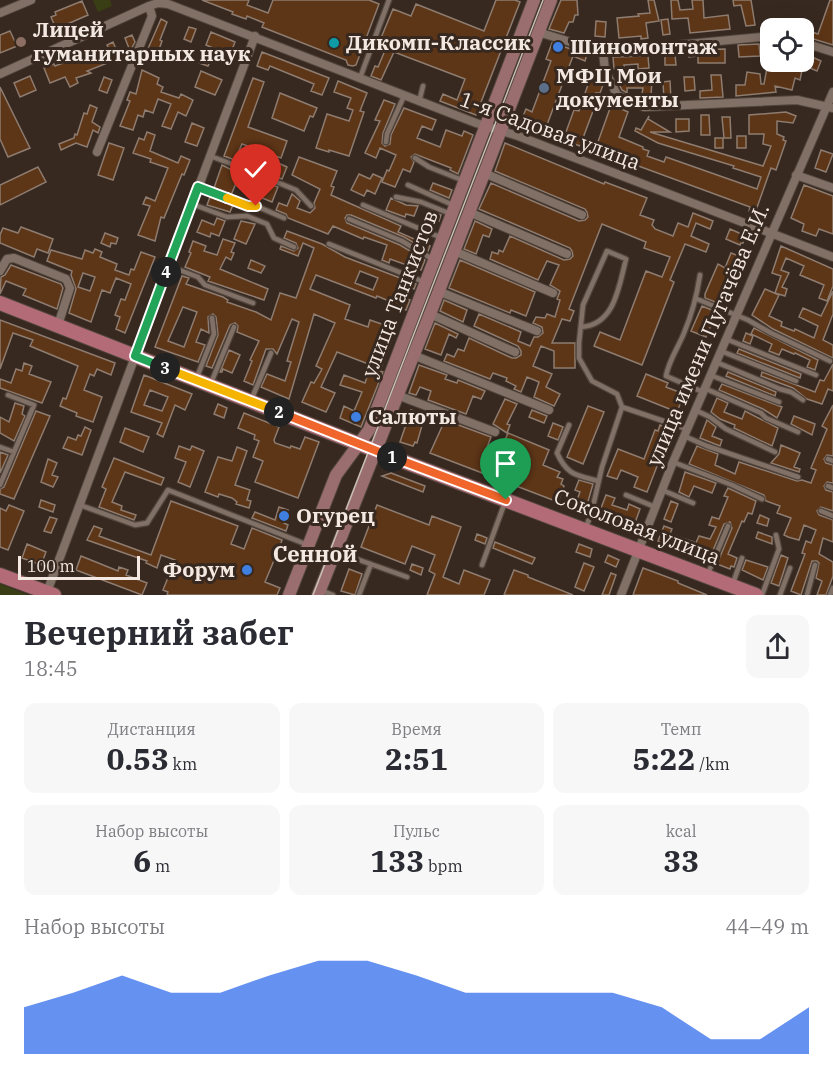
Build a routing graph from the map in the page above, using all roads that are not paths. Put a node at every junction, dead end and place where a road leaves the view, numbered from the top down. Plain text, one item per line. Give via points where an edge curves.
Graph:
1 (2, 0) edge
2 (31, 0) edge
3 (137, 0) edge
4 (389, 0) edge
5 (534, 0) edge
6 (551, 0) edge
7 (149, 6) junction
8 (137, 11) junction
9 (3, 12) edge
10 (538, 32) junction
11 (255, 36) junction
12 (760, 37) edge
13 (814, 46) edge
14 (603, 52) junction
15 (833, 52) edge
16 (0, 74) edge
17 (360, 78) junction
18 (423, 86) dead end
19 (833, 92) edge
20 (404, 96) junction
21 (419, 102) junction
22 (829, 108) edge
23 (485, 126) junction
24 (501, 131) junction
25 (386, 142) dead end
26 (97, 152) dead end
27 (210, 156) junction
28 (415, 158) dead end
29 (484, 173) junction
30 (796, 175) junction
31 (465, 181) junction
32 (408, 186) dead end
33 (198, 187) junction
34 (833, 188) edge
35 (396, 197) dead end
36 (192, 204) junction
37 (363, 205) dead end
38 (311, 206) dead end
39 (453, 210) junction
40 (469, 212) junction
41 (582, 215) dead end
42 (284, 218) dead end
43 (349, 219) dead end
44 (772, 234) junction
45 (442, 238) junction
46 (329, 244) dead end
47 (294, 247) dead end
48 (454, 251) junction
49 (567, 254) dead end
50 (833, 257) edge
51 (434, 260) junction
52 (169, 266) junction
53 (0, 271) edge
54 (700, 275) dead end
55 (425, 283) junction
56 (438, 291) junction
57 (553, 294) dead end
58 (697, 299) junction
59 (0, 303) edge
60 (253, 303) dead end
61 (430, 314) junction
62 (735, 315) junction
63 (212, 318) dead end
64 (58, 326) junction
65 (234, 327) dead end
66 (581, 327) junction
67 (537, 331) dead end
68 (726, 339) junction
69 (721, 351) junction
70 (515, 352) dead end
71 (271, 353) dead end
72 (135, 356) junction
73 (413, 356) junction
74 (830, 361) dead end
75 (716, 362) junction
76 (710, 375) junction
77 (816, 375) dead end
78 (196, 380) junction
79 (796, 381) dead end
80 (210, 385) junction
81 (704, 390) junction
82 (9, 395) dead end
83 (398, 395) junction
84 (803, 400) dead end
85 (251, 401) junction
86 (779, 402) dead end
87 (622, 407) junction
88 (549, 410) dead end
89 (695, 410) junction
90 (569, 426) dead end
91 (495, 432) dead end
92 (686, 432) junction
93 (798, 432) dead end
94 (361, 444) junction
95 (0, 447) edge
96 (376, 450) junction
97 (14, 452) junction
98 (775, 452) dead end
99 (673, 462) junction
100 (798, 477) dead end
101 (598, 481) junction
102 (0, 485) edge
103 (662, 490) junction
104 (626, 495) dead end
105 (762, 499) dead end
106 (506, 500) junction
107 (693, 503) dead end
108 (80, 505) junction
109 (655, 507) junction
110 (821, 511) dead end
111 (833, 516) edge
112 (728, 526) dead end
113 (585, 529) junction
114 (776, 535) dead end
115 (308, 545) junction
116 (638, 549) junction
117 (335, 551) junction
118 (742, 558) dead end
119 (371, 564) junction
120 (482, 566) dead end
121 (815, 566) dead end
122 (790, 567) dead end
123 (0, 575) edge
124 (707, 576) junction
125 (407, 577) dead end
126 (732, 586) junction
127 (833, 588) edge
128 (319, 592) edge
129 (51, 594) edge
130 (289, 595) edge
131 (333, 595) edge
132 (359, 595) edge
133 (621, 595) edge
134 (756, 595) edge
135 (762, 595) edge
136 (780, 595) edge
137 (807, 595) edge
138 (830, 595) edge

1 - 9 street
2 - 9 street
3 - 8 street
4 - 17 lane
5 - 23 main road, улица Танкистов
6 - 10 main road, улица Танкистов
7 - 8 street
7 - 11 street, 1-я Садовая улица via 168,4
7 - 26 street via 152,16
8 - 16 street
10 - 14 street
10 - 24 main road, улица Танкистов
11 - 17 street, 1-я Садовая улица
11 - 27 street
12 - 14 street
13 - 15 street
14 - 22 street via 605,70 617,94 644,107 797,100
17 - 20 street, 1-я Садовая улица
18 - 21 lane
19 - 22 street, улица имени Пугачёва Е.И.
20 - 21 street, 1-я Садовая улица
20 - 25 lane
21 - 23 street, 1-я Садовая улица
22 - 30 street, улица имени Пугачёва Е.И.
23 - 24 street, 1-я Садовая улица
23 - 31 main road, улица Танкистов
24 - 29 main road, улица Танкистов
24 - 44 street, 1-я Садовая улица
27 - 33 street
27 - 38 lane via 258,170 262,176 296,190
28 - 31 lane
29 - 40 main road, улица Танкистов
29 - 41 street
30 - 34 street
30 - 44 street, улица имени Пугачёва Е.И.
31 - 39 main road, улица Танкистов
32 - 39 lane
33 - 36 street
33 - 42 lane
35 - 39 lane
36 - 47 lane via 227,218 247,216 267,224 274,238
36 - 52 street
37 - 45 lane
39 - 45 main road, улица Танкистов
40 - 48 main road, улица Танкистов
40 - 49 street
43 - 51 lane via 402,241
44 - 50 street, 1-я Садовая улица
44 - 62 street, улица имени Пугачёва Е.И.
45 - 51 main road, улица Танкистов
46 - 55 lane
48 - 56 main road, улица Танкистов
48 - 57 street
51 - 55 main road, улица Танкистов
52 - 60 lane
52 - 72 street
53 - 64 street via 7,259 14,258 66,279 70,288
54 - 58 lane
55 - 94 main road, улица Танкистов
56 - 61 main road, улица Танкистов
56 - 67 street
58 - 62 lane
58 - 81 lane via 666,376
59 - 64 main road, Соколовая улица
61 - 70 street
61 - 73 main road, улица Танкистов
62 - 68 street, улица имени Пугачёва Е.И.
62 - 74 lane
63 - 78 lane via 214,334
64 - 72 main road, Соколовая улица
65 - 80 lane
66 - 66 lane via 593,327 610,312 626,259 607,250 583,305
66 - 87 lane via 579,358 592,381 617,394
68 - 69 street, улица имени Пугачёва Е.И.
68 - 77 lane
69 - 75 street, улица имени Пугачёва Е.И.
69 - 79 lane
71 - 85 lane
72 - 78 main road, Соколовая улица
72 - 108 street
73 - 83 main road, улица Танкистов
73 - 88 street
75 - 76 street, улица имени Пугачёва Е.И.
75 - 84 lane
76 - 81 street, улица имени Пугачёва Е.И.
76 - 86 lane
78 - 80 main road, Соколовая улица
80 - 85 main road, Соколовая улица
81 - 89 street, улица имени Пугачёва Е.И.
81 - 93 lane
82 - 97 lane via 34,405
83 - 91 street
83 - 96 main road, улица Танкистов
85 - 94 main road, Соколовая улица
87 - 92 lane
87 - 101 lane
89 - 92 street, улица имени Пугачёва Е.И.
89 - 98 lane
90 - 101 lane via 557,453 563,467
92 - 99 street, улица имени Пугачёва Е.И.
92 - 100 lane via 707,446
94 - 96 main road, Соколовая улица
94 - 115 main road, улица Танкистов via 336,476
95 - 97 lane
96 - 106 main road, Соколовая улица
96 - 117 main road, улица Танкистов
97 - 102 lane
99 - 103 street, улица имени Пугачёва Е.И.
99 - 105 lane
101 - 113 lane
103 - 107 lane
103 - 109 street, улица имени Пугачёва Е.И.
104 - 109 lane
106 - 113 main road, Соколовая улица
106 - 120 lane
108 - 115 lane via 135,525 147,523 168,490
108 - 129 street
109 - 116 street, улица имени Пугачёва Е.И.
110 - 111 lane
112 - 124 lane
113 - 116 main road, Соколовая улица
114 - 135 lane via 779,549
115 - 130 main road, улица Танкистов
116 - 124 main road, Соколовая улица
116 - 133 street, улица имени Пугачёва Е.И.
117 - 119 lane
117 - 128 main road, улица Танкистов
118 - 126 lane
119 - 125 lane
119 - 132 lane
121 - 137 lane
122 - 136 lane
123 - 129 main road
124 - 126 main road, Соколовая улица
126 - 134 main road, Соколовая улица
127 - 138 lane
128 - 131 lane

